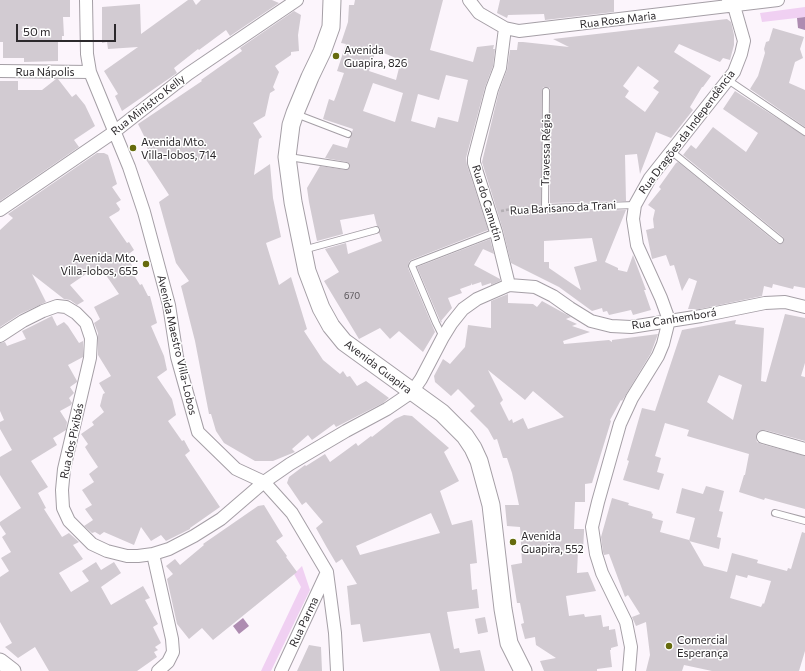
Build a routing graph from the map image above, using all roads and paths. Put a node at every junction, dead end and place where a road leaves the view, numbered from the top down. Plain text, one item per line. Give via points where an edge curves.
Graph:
1 (86, 0) edge
2 (297, 0) edge
3 (332, 0) edge
4 (469, 0) edge
5 (778, 0) edge
6 (731, 3) edge
7 (505, 28) junction
8 (0, 71) edge
9 (90, 72) junction
10 (728, 80) junction
11 (546, 91) dead end
12 (295, 113) junction
13 (114, 132) junction
14 (805, 132) edge
15 (348, 134) dead end
16 (672, 152) junction
17 (287, 157) junction
18 (346, 166) dead end
19 (635, 204) junction
20 (545, 208) junction
21 (0, 210) edge
22 (491, 214) junction
23 (376, 230) dead end
24 (496, 232) junction
25 (780, 240) dead end
26 (302, 250) junction
27 (509, 285) junction
28 (805, 307) edge
29 (669, 320) junction
30 (0, 336) edge
31 (443, 337) junction
32 (412, 392) junction
33 (763, 436) dead end
34 (805, 449) edge
35 (264, 482) junction
36 (775, 513) dead end
37 (805, 521) edge
38 (154, 554) junction
39 (327, 572) junction
40 (0, 660) edge
41 (13, 671) edge
42 (158, 671) edge
43 (281, 671) edge
44 (337, 671) edge
45 (522, 671) edge
46 (629, 671) edge

1 - 9 street, Avenida Maestro Villa-Lobos
2 - 13 street, Rua Ministro Kelly via 188,74
3 - 12 main road, Avenida Guapira via 331,27
4 - 7 street, Rua Rosa Maria via 479,13
5 - 6 street, Rua Rosa Maria
6 - 7 street, Rua Rosa Maria via 519,31
6 - 10 street, Rua Dragões da Independência via 744,41 742,54
7 - 22 street, Rua do Camutin via 500,68 474,158 475,170
8 - 9 street, Rua Nápolis
9 - 13 street, Avenida Maestro Villa-Lobos
10 - 14 lane
10 - 16 street, Rua Dragões da Independência
11 - 20 lane, Travessa Régia
12 - 15 lane
12 - 17 main road, Avenida Guapira
13 - 21 street, Rua Ministro Kelly
13 - 35 street, Avenida Maestro Villa-Lobos via 129,167 150,235 169,304 177,357 198,432 236,469
16 - 19 street, Rua Dragões da Independência via 650,178
16 - 25 lane
17 - 18 lane
17 - 26 main road, Avenida Guapira
19 - 20 lane, Rua Barisano da Trani
19 - 29 street, Rua Dragões da Independência via 633,219 637,245
20 - 22 path, Rua Barisano da Trani via 516,208
22 - 24 street, Rua do Camutin
23 - 26 lane
24 - 27 street, Rua do Camutin
24 - 31 lane via 413,264
26 - 32 main road, Avenida Guapira via 313,290 331,326 344,342
27 - 29 street, Rua Canhemborá via 535,287 591,320 611,326 631,327
27 - 31 street, Rua Canhemborá via 477,299 463,309
28 - 29 street, Rua Canhemborá via 785,302 765,303
29 - 46 street via 658,356 632,398 620,424 592,527 602,573 626,622 631,647
30 - 38 street, Rua dos Pixibás via 36,314 58,306 76,313 86,323 91,338 90,358 64,469 64,508 69,521 92,544 127,556
31 - 32 street, Rua Canhemborá via 422,379
32 - 35 street, Rua dos Pixibás
32 - 45 main road, Avenida Guapira via 442,414 465,436 479,461 491,505 509,644
33 - 34 street
35 - 38 street, Rua dos Pixibás via 221,519 169,549
35 - 39 street, Avenida Maestro Villa-Lobos via 292,513
36 - 37 lane
38 - 42 street via 173,652 168,662
39 - 43 street, Rua Parma
39 - 44 street, Avenida Maestro Villa-Lobos
40 - 41 street

